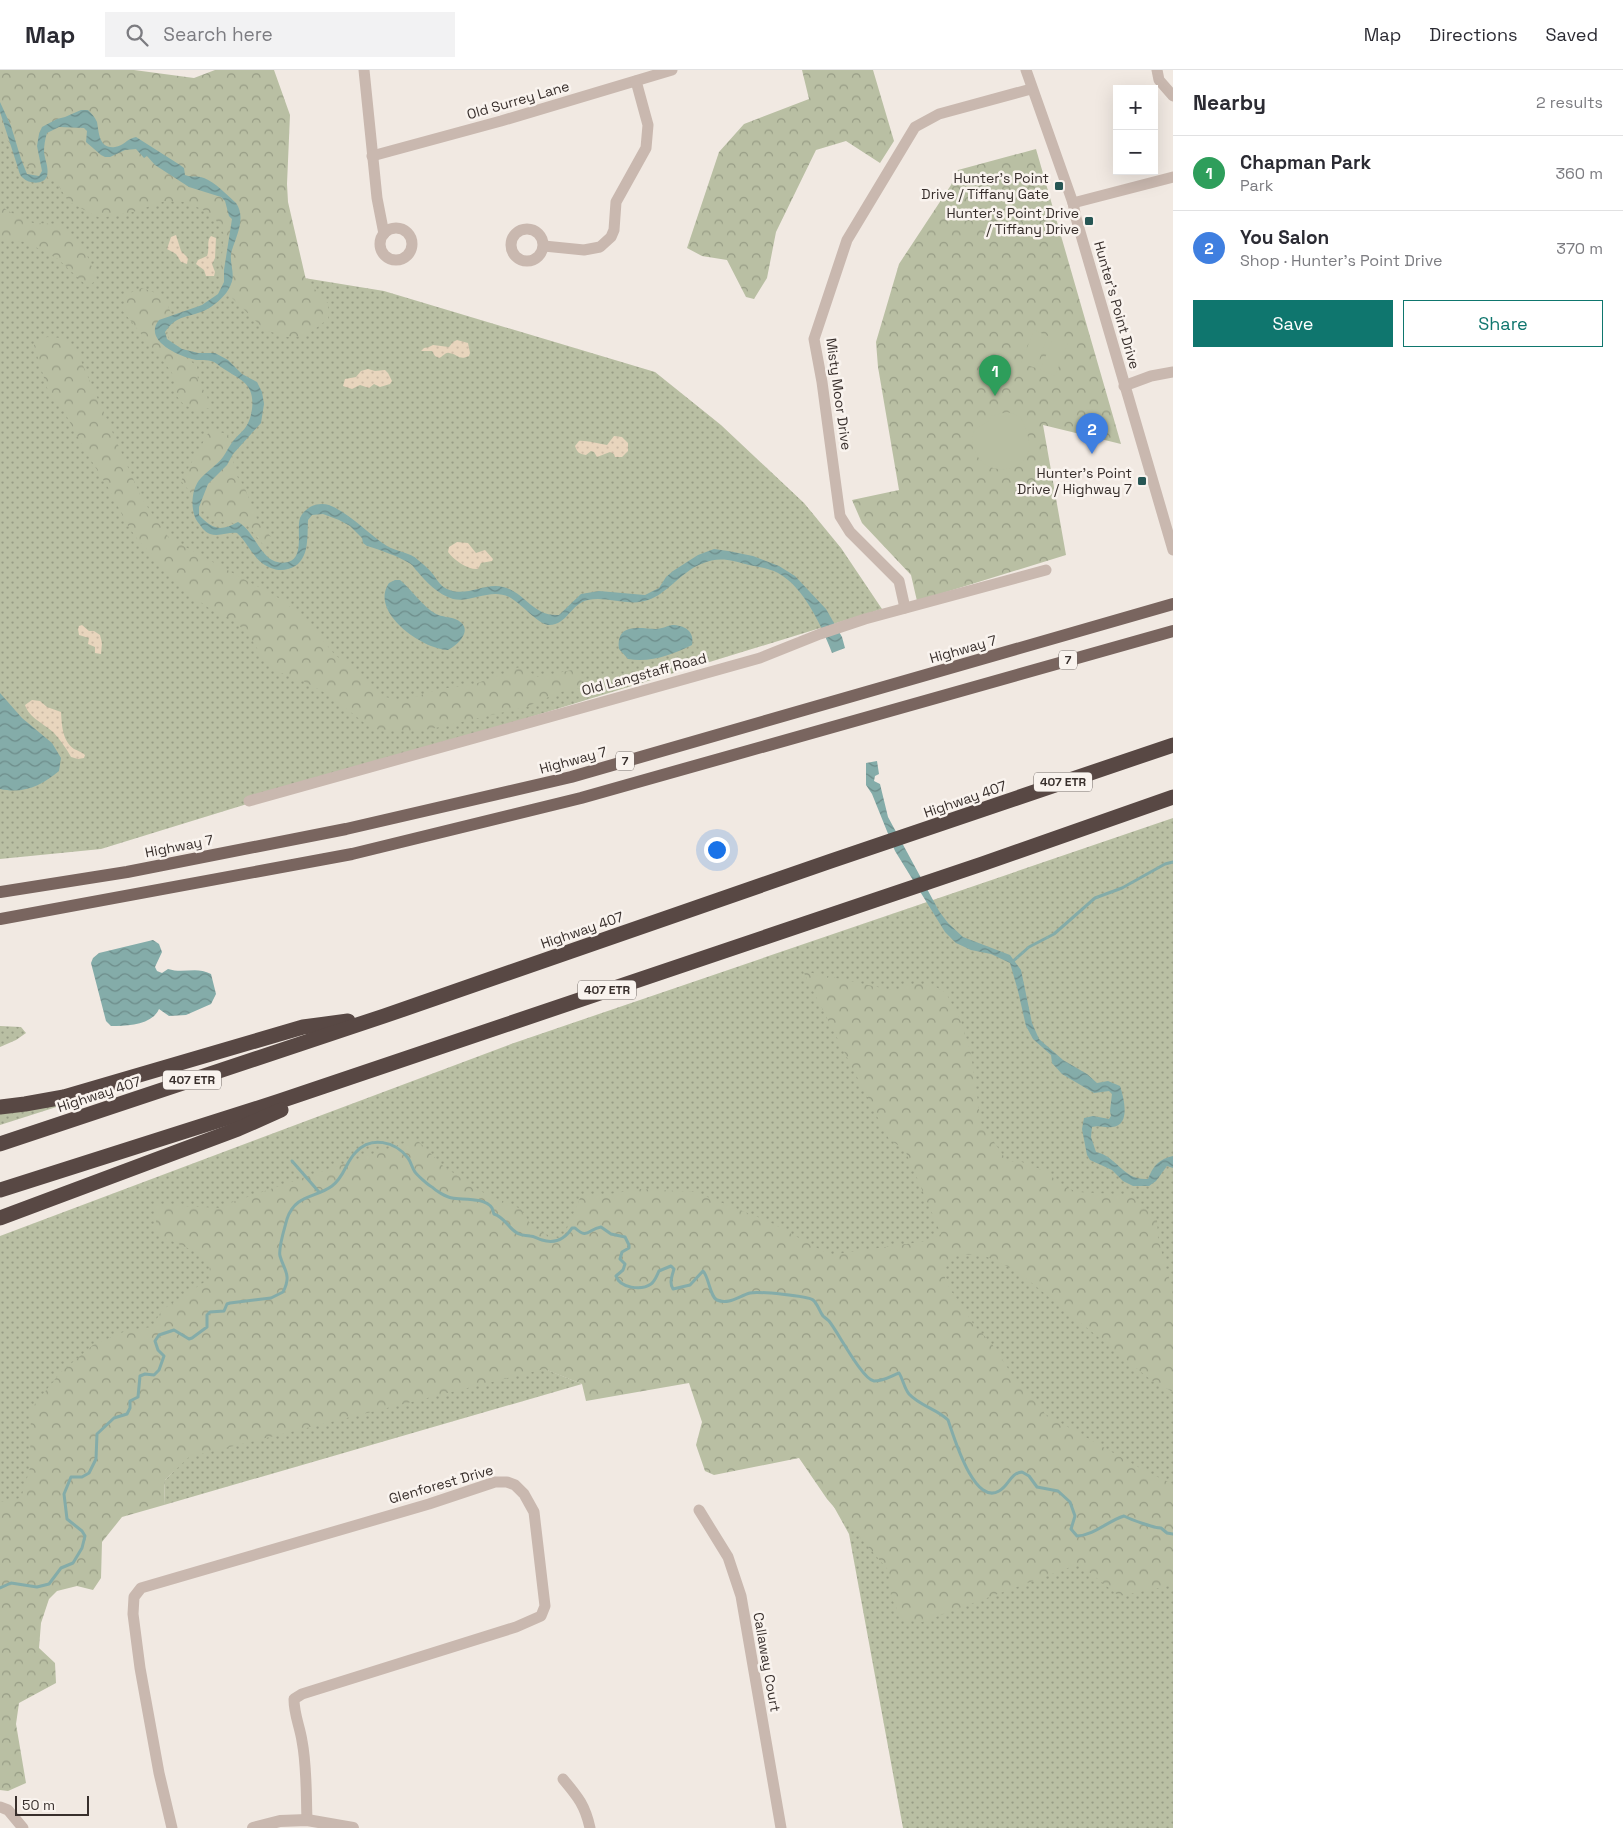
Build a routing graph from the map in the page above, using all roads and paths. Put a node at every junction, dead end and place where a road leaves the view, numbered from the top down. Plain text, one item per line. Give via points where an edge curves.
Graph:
1 (364, 70) edge
2 (672, 70) edge
3 (1026, 70) edge
4 (1157, 70) edge
5 (636, 81) junction
6 (1032, 89) junction
7 (1173, 96) edge
8 (372, 156) junction
9 (1173, 176) edge
10 (1073, 203) junction
11 (384, 234) dead end
12 (544, 246) dead end
13 (1173, 372) edge
14 (1124, 386) junction
15 (1173, 550) edge
16 (1046, 570) dead end
17 (1173, 604) edge
18 (905, 608) junction
19 (1173, 631) edge
20 (1173, 744) edge
21 (1173, 797) edge
22 (249, 800) dead end
23 (0, 892) edge
24 (0, 919) edge
25 (384, 1016) junction
26 (356, 1076) junction
27 (0, 1106) edge
28 (0, 1144) edge
29 (0, 1190) edge
30 (0, 1218) edge
31 (699, 1510) dead end
32 (563, 1779) dead end
33 (0, 1807) edge
34 (307, 1820) junction
35 (23, 1828) edge
36 (172, 1828) edge
37 (253, 1828) edge
38 (353, 1828) edge
39 (590, 1828) edge
40 (781, 1828) edge

1 - 8 street
2 - 5 street, Old Surrey Lane
3 - 6 street, Hunter's Point Drive
4 - 7 street via 1159,80
5 - 8 street, Old Surrey Lane
5 - 12 street via 648,125 646,148 616,202 611,237 600,247 584,250
6 - 10 street, Hunter's Point Drive
6 - 18 street, Misty Moor Drive via 939,114 915,127 847,240 814,339 840,516 850,532 899,581
8 - 11 street
9 - 10 street
10 - 14 street, Hunter's Point Drive
13 - 14 street
14 - 15 street, Hunter's Point Drive
16 - 18 street, Old Langstaff Road
17 - 23 main road, Highway 7 / 7 via 571,777 346,829 127,872
18 - 22 street, Old Langstaff Road via 820,634 760,658
19 - 24 main road, 7 via 581,798 352,854
20 - 25 highway, Highway 407 / 407 ETR
21 - 26 highway, 407 ETR
25 - 27 highway via 303,1027 64,1096
25 - 28 highway, Highway 407 / 407 ETR
26 - 29 highway, 407 ETR
26 - 30 highway via 238,1129
31 - 40 street, Callaway Court via 728,1556 741,1596
32 - 39 street via 587,1812
33 - 35 street via 8,1810
34 - 36 street, Glenforest Drive via 305,1764 294,1699 541,1616 546,1606 534,1512 515,1485 495,1482 141,1588 134,1597 133,1614 159,1773
34 - 37 street via 280,1821
34 - 38 street

